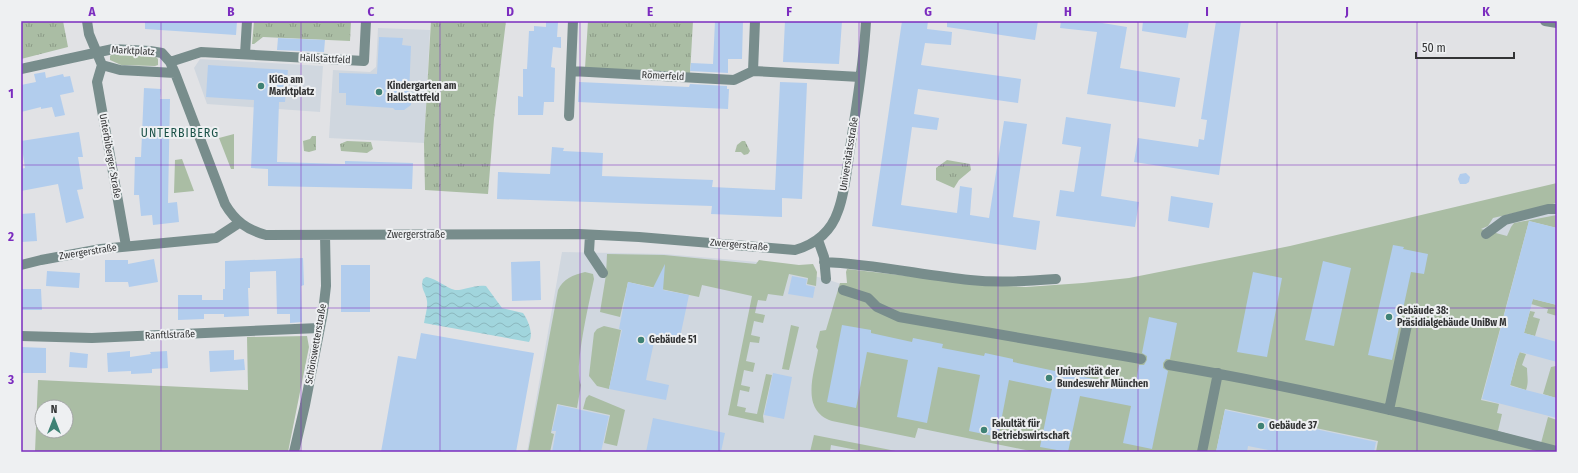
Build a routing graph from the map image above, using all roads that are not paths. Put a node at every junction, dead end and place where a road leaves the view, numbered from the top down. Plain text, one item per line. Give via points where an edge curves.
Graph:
1 (87, 21) edge
2 (247, 21) edge
3 (366, 21) edge
4 (573, 21) edge
5 (756, 21) edge
6 (866, 21) edge
7 (1545, 21) edge
8 (1557, 23) edge
9 (96, 52) junction
10 (246, 54) junction
11 (170, 62) junction
12 (102, 65) junction
13 (21, 69) edge
14 (570, 71) junction
15 (753, 71) junction
16 (175, 73) junction
17 (860, 77) junction
18 (569, 116) dead end
19 (1557, 209) edge
20 (239, 223) junction
21 (1486, 234) dead end
22 (325, 235) junction
23 (590, 235) junction
24 (818, 240) junction
25 (126, 246) junction
26 (824, 262) junction
27 (21, 265) edge
28 (603, 273) dead end
29 (826, 279) dead end
30 (1056, 279) dead end
31 (843, 290) dead end
32 (1407, 325) dead end
33 (319, 328) junction
34 (21, 336) edge
35 (1141, 359) dead end
36 (1169, 365) dead end
37 (1218, 373) junction
38 (1389, 410) junction
39 (1557, 451) edge
40 (294, 452) edge
41 (1202, 452) edge

1 - 9 street
2 - 10 street
3 - 10 street, Hallstattfeld via 364,61
4 - 14 street
5 - 15 street
6 - 17 street, Universitätsstraße
7 - 8 street
9 - 11 street, Marktplatz via 113,49 150,51 162,53
9 - 12 street, Marktplatz
9 - 13 street
10 - 11 street, Hallstattfeld via 201,52
11 - 16 street
12 - 16 street, Marktplatz via 120,70
12 - 25 street, Unterbiberger Straße via 98,82
14 - 15 street, Römerfeld via 734,80
14 - 18 street
15 - 17 street, Römerfeld
16 - 20 street via 225,204
17 - 24 street, Universitätsstraße via 844,188 838,212 827,231
19 - 21 street via 1505,220
20 - 22 street, Zwergerstraße via 256,233 266,235
20 - 25 street, Zwergerstraße via 216,238
22 - 23 street, Zwergerstraße
22 - 33 street, Schönswetterstraße via 326,286
23 - 24 street, Zwergerstraße via 639,236 794,250
23 - 28 street via 590,252
24 - 26 street
25 - 27 street, Zwergerstraße
26 - 29 street
26 - 30 street via 972,280
31 - 35 street via 868,298 877,307 899,317
32 - 38 street
33 - 34 street, Ranftlstraße via 92,338
33 - 40 street, Schönswetterstraße
36 - 37 street
37 - 38 street
37 - 41 street
38 - 39 street

